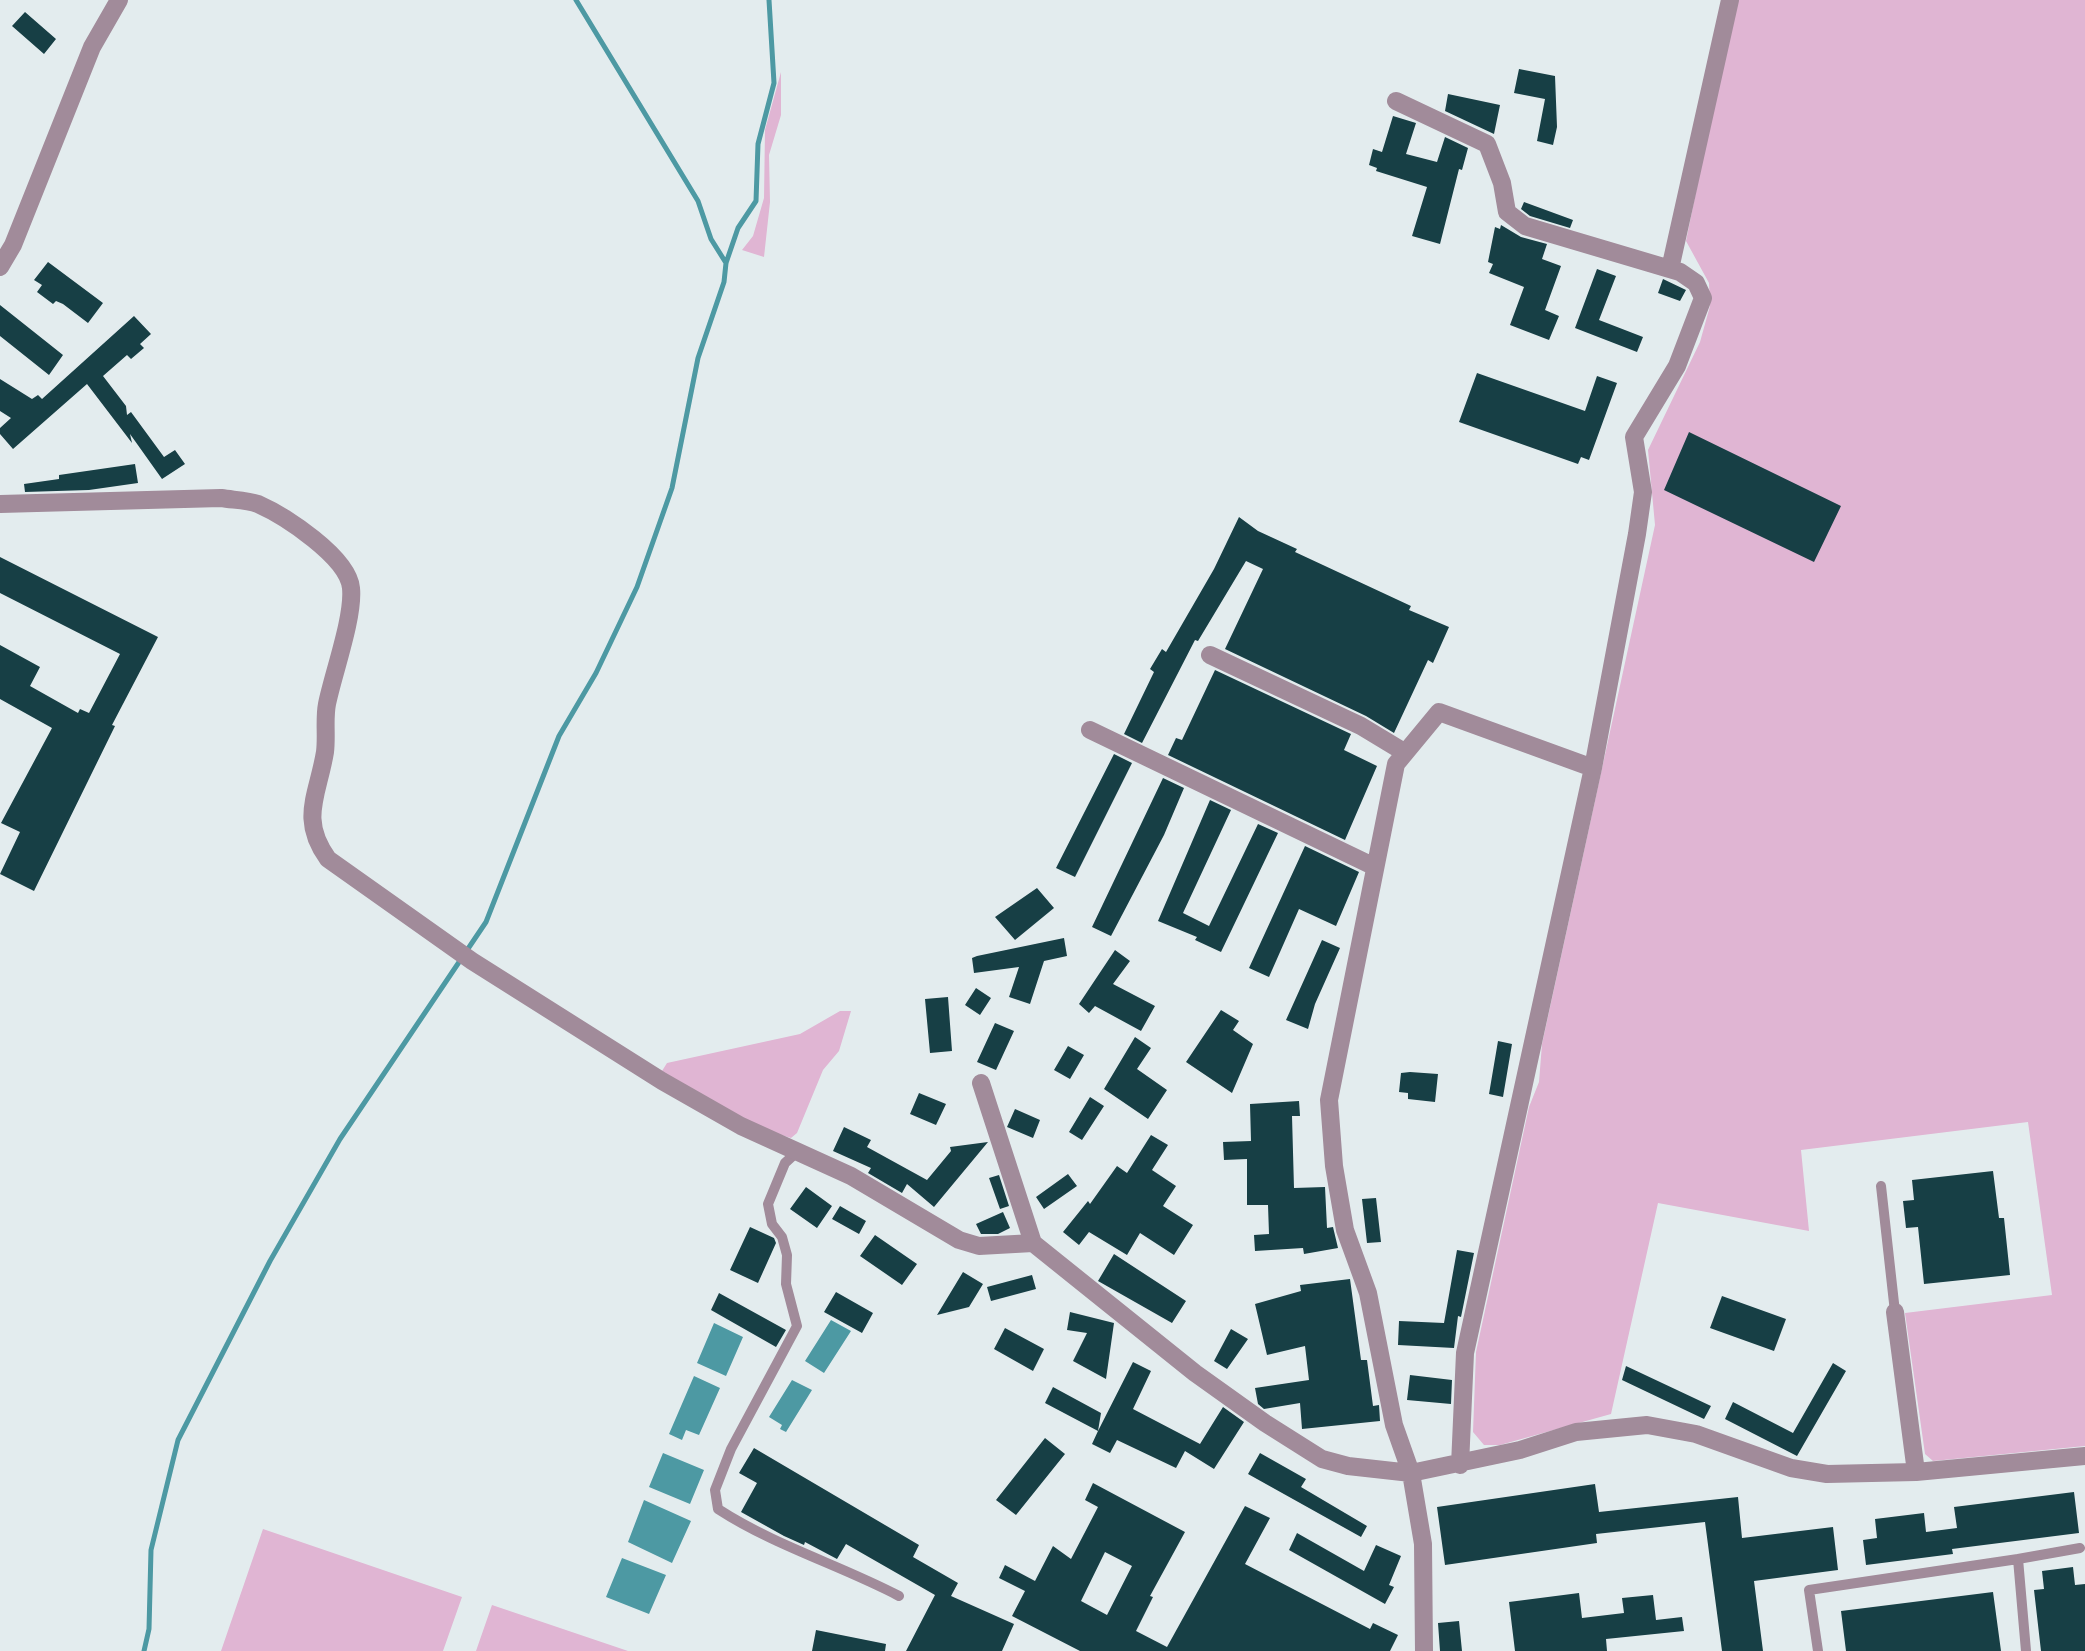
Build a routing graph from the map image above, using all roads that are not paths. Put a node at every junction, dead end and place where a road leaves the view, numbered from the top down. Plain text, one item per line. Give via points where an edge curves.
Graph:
1 (119, 0) edge
2 (1730, 0) edge
3 (1396, 101) dead end
4 (0, 267) edge
5 (1670, 269) junction
6 (0, 504) edge
7 (1210, 655) dead end
8 (1090, 730) dead end
9 (1404, 752) junction
10 (1593, 768) junction
11 (1375, 867) junction
12 (981, 1083) dead end
13 (798, 1150) junction
14 (1881, 1186) dead end
15 (1033, 1243) junction
16 (1895, 1312) joint
17 (2085, 1456) edge
18 (1460, 1465) junction
19 (1916, 1472) junction
20 (1411, 1473) junction
21 (2080, 1548) dead end
22 (2018, 1559) junction
23 (899, 1597) dead end
24 (1424, 1651) edge
25 (1818, 1651) edge
26 (2026, 1651) edge

1 - 4 street via 92,47 13,245
2 - 5 street
3 - 5 street via 1487,145 1502,183 1507,212 1514,220
5 - 10 street via 1696,283 1703,298 1677,366 1634,437 1643,492
6 - 13 street via 221,498 255,503 312,537 343,570 351,588 326,707 325,749 311,815 314,839 328,859 461,952 662,1081 741,1126
7 - 9 street via 1361,726
8 - 11 street
9 - 10 street via 1439,712
9 - 11 street via 1396,764
10 - 18 street via 1465,1353
11 - 20 street via 1329,1100 1345,1230 1368,1293 1394,1425
12 - 15 street
13 - 15 street via 959,1240 979,1246
13 - 23 lane via 785,1163 768,1204 787,1255 786,1283 797,1326 731,1449 715,1490 718,1509 802,1555 858,1574
14 - 16 lane
15 - 20 street via 1195,1373 1297,1445 1348,1466
16 - 19 street
17 - 19 street
18 - 19 street via 1576,1432 1647,1425 1707,1437 1791,1468 1827,1474
18 - 20 street
20 - 24 street via 1423,1544
21 - 22 lane
22 - 25 lane via 1809,1590
22 - 26 lane

